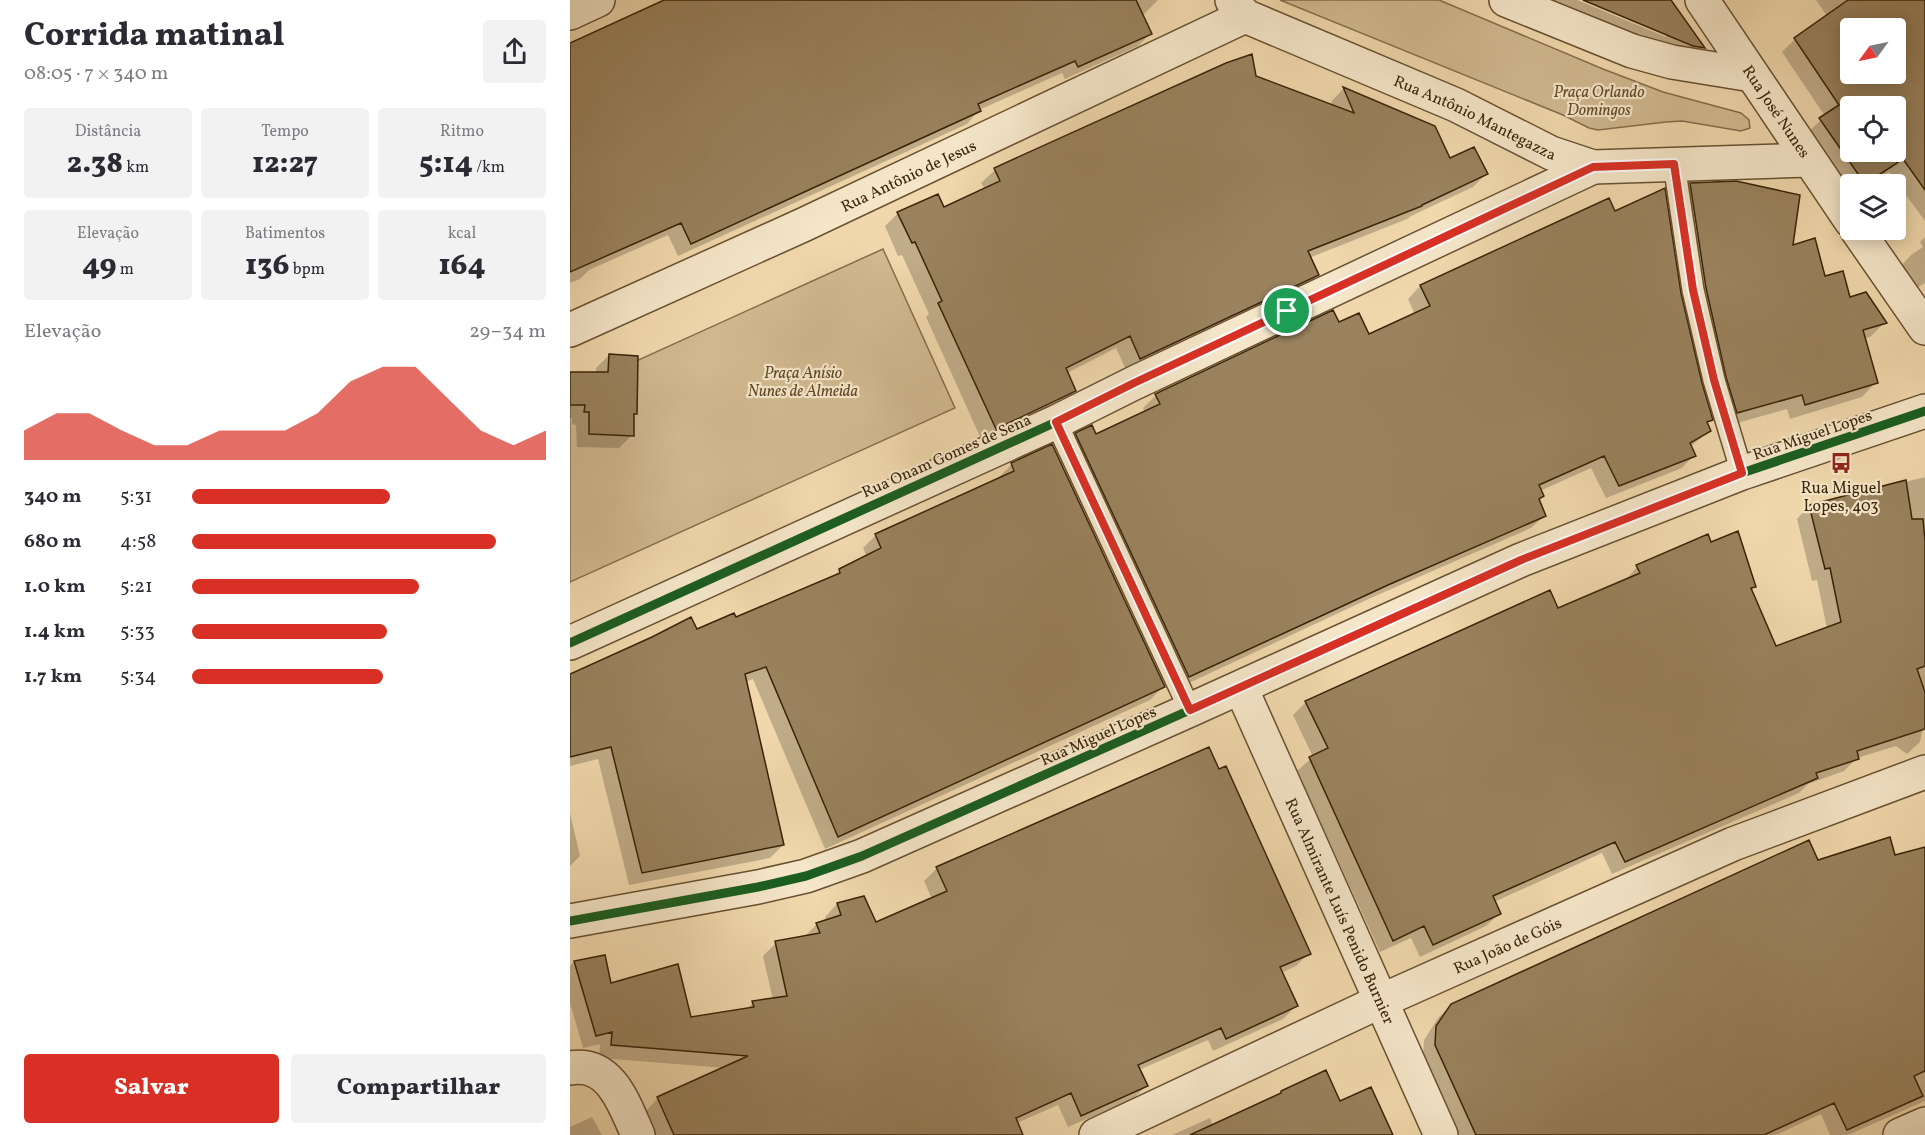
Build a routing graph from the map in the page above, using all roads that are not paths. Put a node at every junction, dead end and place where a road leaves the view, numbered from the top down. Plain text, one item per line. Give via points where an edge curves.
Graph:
1 (598, 0) edge
2 (1506, 0) edge
3 (1702, 0) edge
4 (1238, 8) edge
5 (570, 13) edge
6 (1752, 75) junction
7 (1808, 159) junction
8 (1674, 164) junction
9 (1593, 167) junction
10 (1840, 205) edge
11 (1864, 240) edge
12 (1925, 328) edge
13 (570, 330) edge
14 (1925, 411) edge
15 (1056, 422) junction
16 (1742, 473) junction
17 (570, 643) edge
18 (1241, 687) junction
19 (1190, 710) junction
20 (1925, 772) edge
21 (570, 921) edge
22 (1381, 1000) junction
23 (570, 1068) edge
24 (1925, 1124) edge
25 (638, 1135) edge
26 (1096, 1135) edge
27 (1441, 1135) edge
28 (1900, 1135) edge

1 - 5 street
2 - 6 street via 1632,51
3 - 6 street, Rua José Nunes
4 - 9 street, Rua Antônio Mantegazza via 1456,105 1551,153
4 - 13 street, Rua Antônio de Jesus via 824,215
6 - 7 street, Rua José Nunes
7 - 8 street, Rua Antônio Mantegazza
7 - 10 street, Rua José Nunes
8 - 9 street, Rua Antônio Mantegazza
8 - 16 lane via 1693,290
9 - 15 street, Rua Onam Gomes de Sena
11 - 12 street
14 - 16 street, Rua Miguel Lopes
15 - 17 street, Rua Onam Gomes de Sena
15 - 19 lane
16 - 18 street, Rua Miguel Lopes via 1521,560
18 - 19 street, Rua Miguel Lopes
18 - 22 street, Rua Almirante Luís Penido Burnier
19 - 21 street, Rua Miguel Lopes via 862,856 806,876
20 - 22 street, Rua João de Góis via 1733,844
22 - 26 street, Rua João de Góis
22 - 27 street, Rua Almirante Luís Penido Burnier
23 - 25 street via 582,1066 605,1076 622,1098
24 - 28 street

